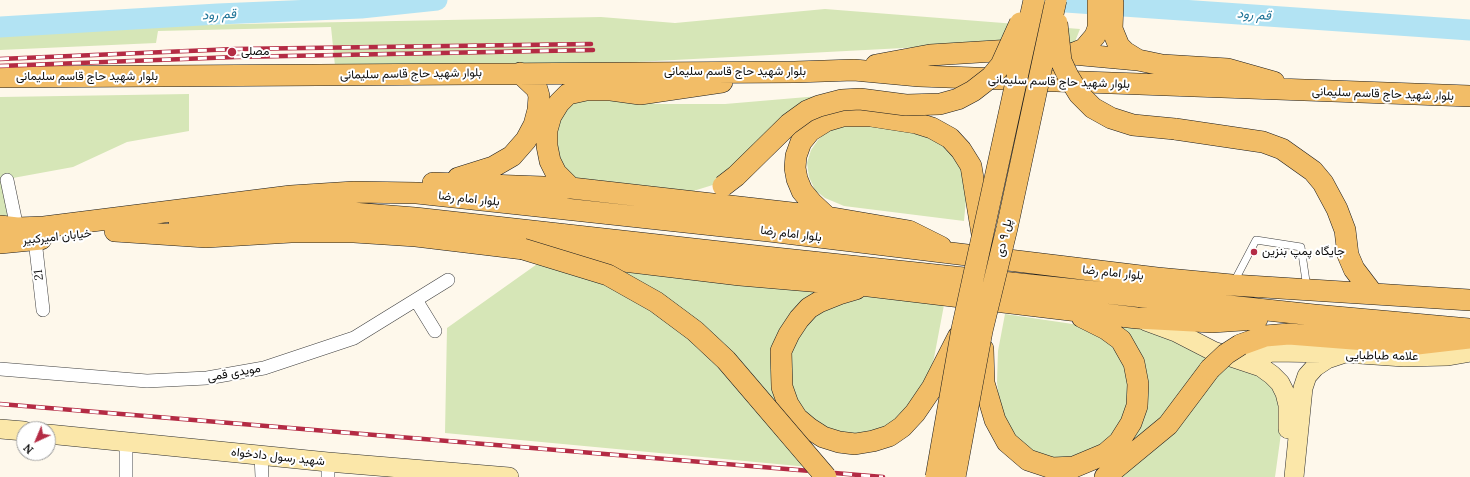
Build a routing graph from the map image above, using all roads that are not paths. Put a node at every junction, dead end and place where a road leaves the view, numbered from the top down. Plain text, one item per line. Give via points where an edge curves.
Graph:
1 (1029, 0) edge
2 (1034, 0) edge
3 (1098, 0) edge
4 (1113, 0) edge
5 (1056, 2) edge
6 (1105, 28) junction
7 (1072, 54) junction
8 (1138, 60) junction
9 (854, 70) junction
10 (795, 72) junction
11 (520, 73) junction
12 (0, 77) edge
13 (1306, 92) junction
14 (1470, 96) edge
15 (7, 180) dead end
16 (445, 182) junction
17 (571, 188) junction
18 (354, 192) junction
19 (680, 202) junction
20 (827, 217) junction
21 (114, 225) junction
22 (8, 227) edge
23 (982, 234) junction
24 (36, 240) junction
25 (0, 244) edge
26 (523, 249) junction
27 (952, 253) junction
28 (448, 280) dead end
29 (1232, 285) junction
30 (869, 286) junction
31 (1307, 290) junction
32 (1372, 294) junction
33 (416, 300) junction
34 (1470, 300) edge
35 (43, 310) dead end
36 (1065, 310) junction
37 (1314, 315) junction
38 (1137, 318) junction
39 (1470, 329) edge
40 (972, 330) junction
41 (435, 331) dead end
42 (1470, 338) edge
43 (1240, 352) junction
44 (1470, 352) edge
45 (1345, 353) junction
46 (0, 369) edge
47 (0, 429) edge
48 (16, 431) edge
49 (56, 435) edge
50 (126, 443) junction
51 (261, 455) junction
52 (328, 470) edge
53 (433, 474) edge
54 (126, 477) edge
55 (262, 477) edge
56 (509, 477) edge
57 (826, 477) edge
58 (936, 477) edge
59 (955, 477) edge
60 (1105, 477) edge
61 (1283, 477) edge
62 (1294, 477) edge

1 - 19 main road, bridge via 1001,66 973,91 940,104 906,105 860,99 842,100 819,106 806,111 723,186 702,196
2 - 23 main road, پل ۹ دی, bridge
3 - 6 main road
4 - 6 main road
5 - 32 main road, bridge via 1061,61 1079,94 1093,108 1132,125 1263,142 1282,149 1313,170 1323,183 1345,230 1348,255 1354,269
5 - 40 main road, پل ۹ دی, bridge via 1007,228
6 - 7 main road via 1084,49
6 - 8 main road via 1125,52
7 - 8 main road
7 - 9 main road via 1012,50 930,55
8 - 13 main road via 1162,65 1228,69
9 - 10 main road, بلوار شهید حاج قاسم سلیمانی
9 - 13 main road, بلوار شهید حاج قاسم سلیمانی via 919,76
10 - 11 main road, بلوار شهید حاج قاسم سلیمانی
10 - 17 main road via 640,94 586,90 568,94 551,116 547,130 547,146 556,173
11 - 12 main road, بلوار شهید حاج قاسم سلیمانی
11 - 16 main road via 538,89 539,96 534,125 526,140 512,156 492,167
13 - 14 main road, بلوار شهید حاج قاسم سلیمانی
15 - 22 street
16 - 17 main road
16 - 18 main road via 404,184
17 - 19 main road
18 - 21 main road, بلوار امام رضا via 291,196
18 - 27 main road, بلوار امام رضا via 417,193
19 - 20 main road
20 - 23 main road via 802,191 795,168 796,156 801,142 810,131 826,121 843,116 859,116 916,123 950,138 971,166
20 - 27 main road via 909,231
21 - 22 main road, خیابان امیرکبیر
21 - 24 main road, خیابان امیرکبیر
21 - 26 main road via 206,237 291,232 354,232 416,236
21 - 37 main road, بلوار امام رضا via 290,213 352,213
23 - 40 main road, پل ۹ دی, bridge
24 - 25 main road, خیابان امیرکبیر
24 - 35 street, 21
26 - 30 main road via 740,275
26 - 57 main road, bridge via 608,275 656,302 695,331 726,360
27 - 29 main road, بلوار امام رضا via 1073,269
28 - 33 street, مویدی قمی
29 - 31 main road, بلوار امام رضا
29 - 31 lane via 1256,240 1301,247
30 - 36 main road
30 - 40 main road, bridge via 839,294 809,308 798,319 781,351 782,387 788,404 798,418 823,437 855,444 889,436 902,427 915,413
31 - 32 main road, بلوار امام رضا
32 - 34 main road, بلوار امام رضا
33 - 41 street
33 - 46 street, مویدی قمی via 354,338 264,368 207,378 147,381
36 - 38 main road
36 - 40 main road, bridge via 1106,329 1121,340 1134,363 1138,384 1137,406 1131,423 1119,442 1105,454 1074,467 1052,468 1028,460 1007,442 995,420
37 - 38 main road via 1212,322
37 - 39 main road, بلوار امام رضا
38 - 43 street via 1176,332 1213,351
40 - 58 main road, پل ۹ دی, bridge
40 - 59 main road, پل ۹ دی, bridge
42 - 43 main road via 1417,344 1289,334 1265,336
43 - 45 street
43 - 60 main road, bridge via 1210,369 1168,425
43 - 61 street via 1272,375 1285,393 1289,420
44 - 45 street, علامه طباطبایی via 1448,356 1404,357
45 - 62 street, علامه طباطبایی via 1327,359 1307,376 1303,388
47 - 48 street
49 - 50 street, شهید رسول دادخواه
50 - 51 street, شهید رسول دادخواه
50 - 54 street
51 - 52 street, شهید رسول دادخواه
51 - 55 street
52 - 53 street, شهید رسول دادخواه
53 - 56 street, شهید رسول دادخواه

